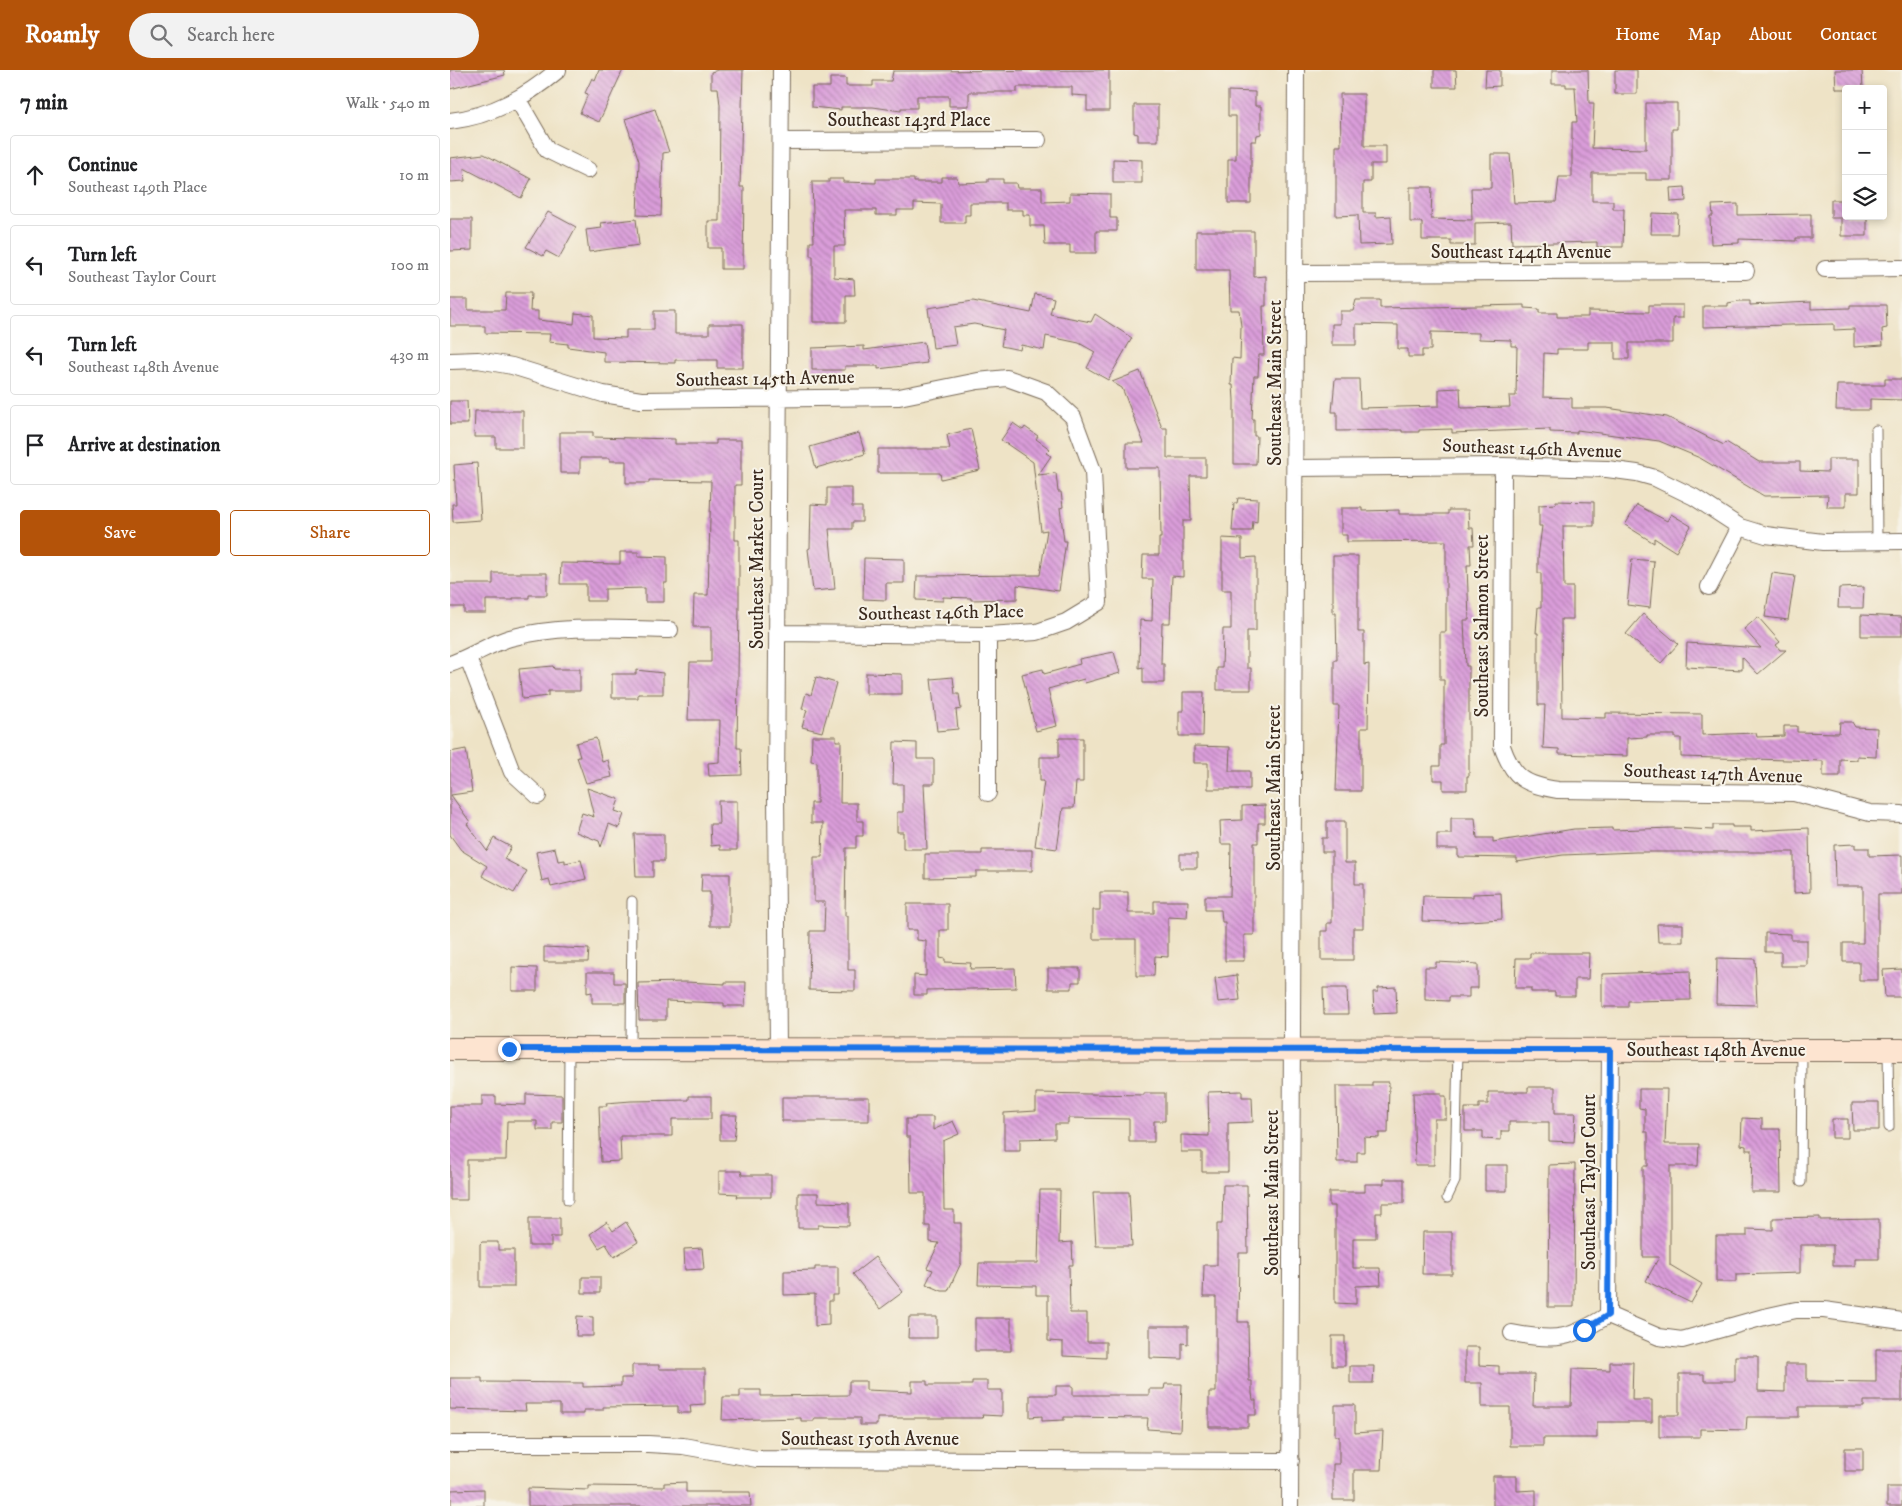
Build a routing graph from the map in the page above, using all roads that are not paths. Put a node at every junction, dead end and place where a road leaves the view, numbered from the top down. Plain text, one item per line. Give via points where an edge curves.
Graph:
1 (558, 70) edge
2 (781, 70) edge
3 (1296, 70) edge
4 (518, 100) junction
5 (450, 121) edge
6 (1038, 140) dead end
7 (781, 141) junction
8 (588, 170) dead end
9 (1902, 268) edge
10 (1824, 269) dead end
11 (1746, 271) dead end
12 (1295, 272) junction
13 (450, 361) edge
14 (778, 400) junction
15 (1876, 430) dead end
16 (1503, 466) junction
17 (1295, 468) junction
18 (1740, 527) junction
19 (1877, 541) junction
20 (1902, 541) edge
21 (1709, 587) dead end
22 (1099, 602) joint
23 (670, 630) dead end
24 (777, 633) junction
25 (988, 636) junction
26 (468, 658) junction
27 (450, 664) edge
28 (1523, 780) joint
29 (988, 793) dead end
30 (538, 796) dead end
31 (1902, 814) edge
32 (632, 902) dead end
33 (450, 1049) edge
34 (778, 1049) junction
35 (1292, 1049) junction
36 (1458, 1049) junction
37 (570, 1050) junction
38 (631, 1050) junction
39 (1610, 1050) junction
40 (1802, 1050) junction
41 (1895, 1050) edge
42 (1889, 1127) dead end
43 (1801, 1182) dead end
44 (1447, 1198) dead end
45 (568, 1200) dead end
46 (1608, 1315) junction
47 (1902, 1321) edge
48 (1512, 1333) dead end
49 (450, 1444) edge
50 (1290, 1461) junction
51 (1290, 1506) edge

1 - 4 street
2 - 7 street, Southeast Market Court
3 - 12 street, Southeast Main Street
4 - 5 street via 495,111
4 - 8 street via 546,150
6 - 7 street, Southeast 143rd Place
7 - 14 street, Southeast Market Court
9 - 10 street
11 - 12 street, Southeast 144th Avenue
12 - 17 street, Southeast Main Street
13 - 14 street, Southeast 145th Avenue via 478,360 512,366 603,394 641,400
14 - 22 street, Southeast 145th Avenue via 899,398 1007,378 1046,392 1072,417 1093,471
14 - 24 street, Southeast Market Court
15 - 19 lane
16 - 17 street, Southeast 146th Avenue
16 - 18 street, Southeast 146th Avenue via 1637,472 1688,493
16 - 28 street, Southeast Salmon Street via 1502,746 1509,766
17 - 35 street, Southeast Main Street
18 - 19 street, Southeast 146th Avenue via 1790,539
18 - 21 street
19 - 20 street, Southeast 146th Avenue
22 - 25 street, Southeast 146th Place via 1066,622 1037,632
23 - 26 street via 542,631 509,638
24 - 25 street, Southeast 146th Place
24 - 34 street, Southeast Market Court
25 - 29 street
26 - 27 street
26 - 30 street via 512,772
28 - 31 street, Southeast 147th Avenue via 1558,790 1794,793 1870,813
32 - 38 lane
33 - 37 main road, Southeast 148th Avenue
34 - 35 main road, Southeast 148th Avenue
34 - 38 main road, Southeast 148th Avenue
35 - 36 main road, Southeast 148th Avenue
35 - 50 street, Southeast Main Street
36 - 39 main road, Southeast 148th Avenue
36 - 44 lane via 1455,1181
37 - 38 main road, Southeast 148th Avenue
37 - 45 lane
39 - 40 main road, Southeast 148th Avenue
39 - 46 street, Southeast Taylor Court
40 - 41 main road, Southeast 148th Avenue
40 - 43 lane
41 - 42 lane
46 - 47 street via 1658,1337 1682,1340 1796,1310 1824,1310
46 - 48 street via 1584,1330 1564,1337 1542,1339
49 - 50 street, Southeast 150th Avenue via 648,1444 683,1446 758,1459
50 - 51 street, Southeast Main Street

